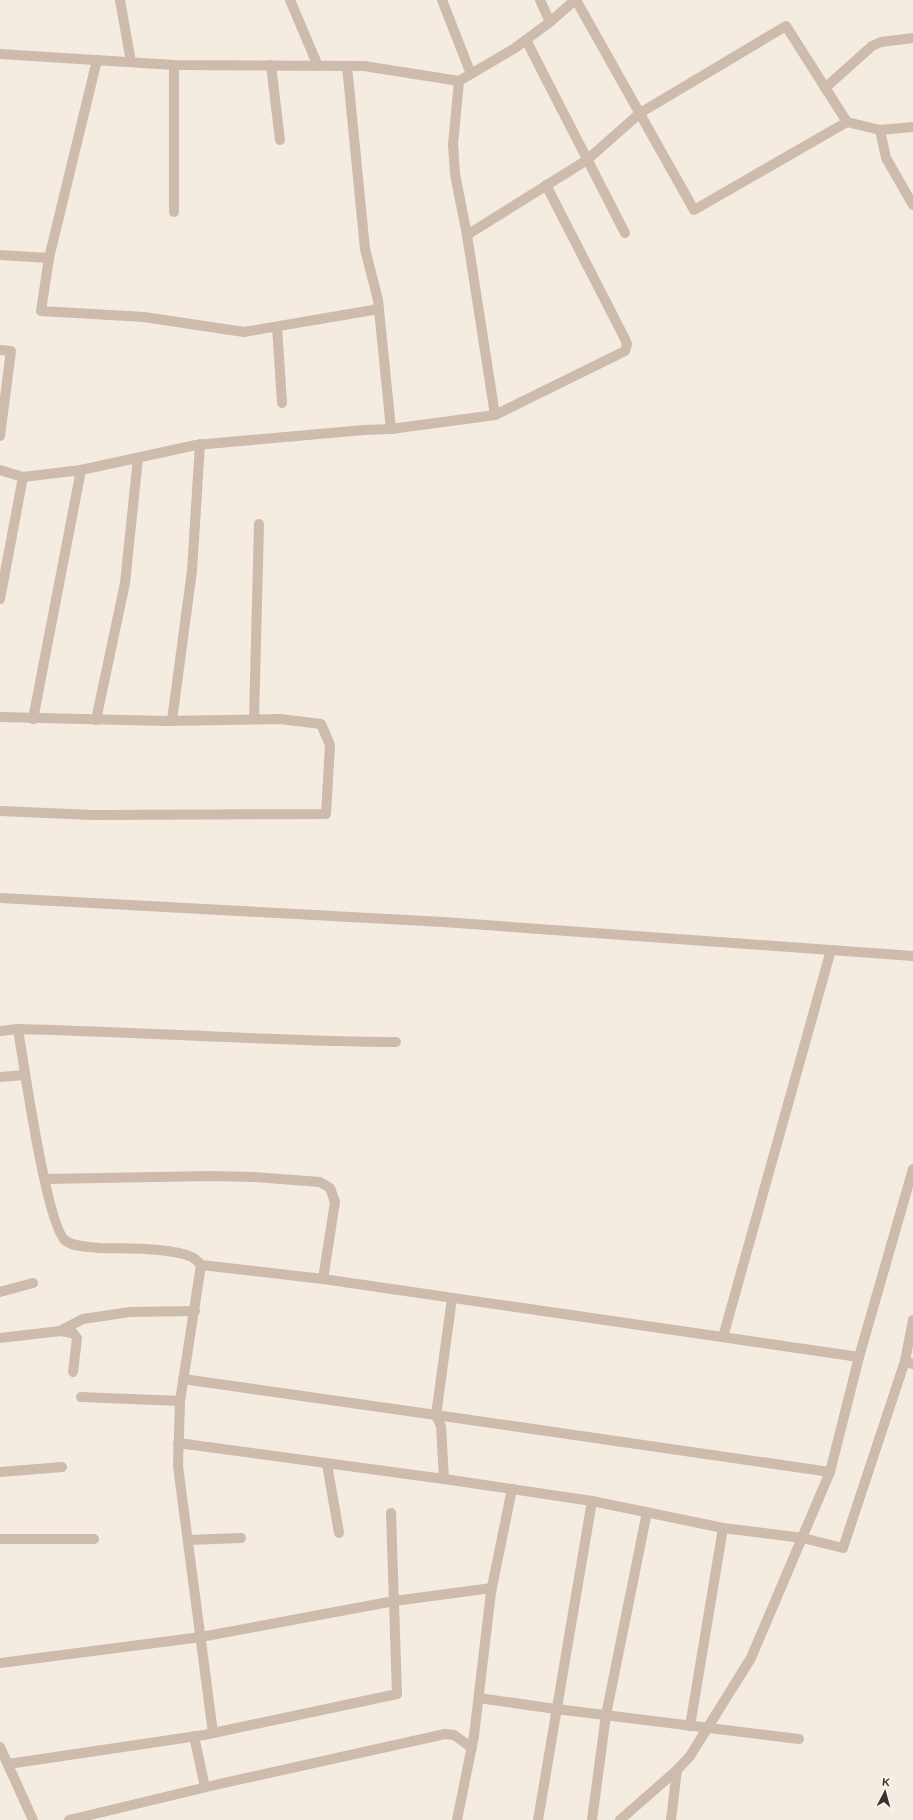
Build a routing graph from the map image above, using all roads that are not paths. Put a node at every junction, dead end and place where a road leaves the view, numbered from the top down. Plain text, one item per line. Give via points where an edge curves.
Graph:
1 (120, 0) edge
2 (290, 0) edge
3 (442, 0) edge
4 (540, 0) edge
5 (575, 0) edge
6 (550, 22) junction
7 (913, 38) edge
8 (526, 40) junction
9 (0, 54) edge
10 (97, 60) junction
11 (131, 62) junction
12 (174, 65) junction
13 (271, 65) junction
14 (318, 66) junction
15 (347, 66) junction
16 (471, 74) junction
17 (459, 81) junction
18 (825, 88) junction
19 (640, 113) junction
20 (847, 122) junction
21 (913, 127) edge
22 (880, 130) junction
23 (280, 140) dead end
24 (587, 160) junction
25 (546, 185) junction
26 (913, 205) edge
27 (174, 212) dead end
28 (625, 233) dead end
29 (467, 235) junction
30 (0, 255) edge
31 (49, 258) junction
32 (379, 309) junction
33 (277, 327) junction
34 (0, 350) edge
35 (282, 403) dead end
36 (495, 415) junction
37 (391, 429) junction
38 (0, 436) edge
39 (200, 444) junction
40 (138, 458) junction
41 (0, 470) edge
42 (82, 470) junction
43 (23, 477) junction
44 (260, 524) dead end
45 (0, 599) edge
46 (0, 717) edge
47 (33, 719) junction
48 (254, 719) junction
49 (96, 720) junction
50 (172, 720) junction
51 (0, 811) edge
52 (0, 898) edge
53 (831, 950) junction
54 (913, 956) edge
55 (18, 1029) junction
56 (0, 1031) edge
57 (396, 1042) dead end
58 (25, 1075) junction
59 (0, 1077) edge
60 (913, 1169) edge
61 (45, 1179) junction
62 (201, 1265) junction
63 (323, 1279) junction
64 (33, 1283) dead end
65 (0, 1292) edge
66 (452, 1298) junction
67 (195, 1311) junction
68 (913, 1320) edge
69 (60, 1331) junction
70 (723, 1337) junction
71 (0, 1338) edge
72 (859, 1357) junction
73 (909, 1362) edge
74 (72, 1372) dead end
75 (183, 1379) junction
76 (81, 1397) dead end
77 (180, 1400) junction
78 (436, 1415) junction
79 (178, 1443) junction
80 (327, 1464) junction
81 (62, 1467) dead end
82 (0, 1472) edge
83 (830, 1472) junction
84 (444, 1479) junction
85 (512, 1489) junction
86 (592, 1501) junction
87 (647, 1512) junction
88 (391, 1513) dead end
89 (723, 1528) junction
90 (339, 1533) dead end
91 (241, 1538) dead end
92 (803, 1538) junction
93 (94, 1539) dead end
94 (0, 1540) edge
95 (188, 1540) junction
96 (492, 1588) junction
97 (394, 1601) junction
98 (200, 1637) junction
99 (0, 1662) edge
100 (479, 1698) junction
101 (556, 1710) junction
102 (606, 1716) junction
103 (690, 1726) junction
104 (708, 1728) junction
105 (213, 1733) junction
106 (194, 1736) junction
107 (799, 1739) dead end
108 (0, 1747) edge
109 (472, 1748) junction
110 (8, 1764) junction
111 (677, 1770) junction
112 (205, 1788) junction
113 (33, 1820) edge
114 (69, 1820) edge
115 (456, 1820) edge
116 (538, 1820) edge
117 (592, 1820) edge
118 (620, 1820) edge
119 (670, 1820) edge

1 - 11 street
2 - 14 street
3 - 16 street
4 - 6 street
5 - 6 street
5 - 19 street
6 - 8 street
7 - 18 street via 886,41 872,46
8 - 16 street
8 - 24 street
9 - 10 street
10 - 11 street
10 - 31 street
11 - 12 street
12 - 13 street
12 - 27 street
13 - 14 street
13 - 23 street
14 - 15 street
15 - 17 street via 364,66
15 - 32 street via 365,249
16 - 17 street
17 - 29 street via 453,144 455,174
18 - 19 street via 786,26
18 - 20 street
19 - 20 street via 694,210
19 - 24 street
20 - 22 street
21 - 22 street
22 - 26 street via 886,158
24 - 25 street
24 - 28 street
25 - 29 street
25 - 36 street via 627,344 625,351
29 - 36 street
30 - 31 street
31 - 33 street via 41,311 144,317 244,332
32 - 33 street
32 - 37 street
33 - 35 street
34 - 38 street via 11,351
36 - 37 street
37 - 39 street
39 - 40 street
39 - 50 street via 192,571
40 - 42 street
40 - 49 street via 125,583
41 - 43 street
42 - 43 street
42 - 47 street
43 - 45 street
44 - 48 street
46 - 47 street
47 - 49 street
48 - 50 street
48 - 51 street via 321,724 330,745 326,814 92,815
49 - 50 street
52 - 53 street via 443,922
53 - 54 street
53 - 70 street
55 - 56 street
55 - 57 street
55 - 58 street
58 - 59 street
58 - 61 street
60 - 72 street
61 - 62 street via 60,1234 66,1241 80,1247 169,1252 192,1257
61 - 63 street via 211,1176 320,1182 330,1188 335,1202
62 - 63 street
62 - 67 street
63 - 66 street
64 - 65 street
66 - 70 street
66 - 78 street
67 - 69 street via 130,1312 83,1319
67 - 75 street
68 - 73 street
69 - 71 street
69 - 74 street via 73,1333 77,1338
70 - 72 street
72 - 83 street
73 - 92 street via 843,1548
75 - 77 street
75 - 78 street
76 - 77 street
77 - 79 street
78 - 83 street
78 - 84 street via 440,1426
79 - 80 street
79 - 95 street via 178,1466
80 - 84 street
80 - 90 street
81 - 82 street
83 - 92 street
84 - 85 street
85 - 86 street
85 - 96 street
86 - 87 street
86 - 101 street
87 - 89 street
87 - 102 street
88 - 97 street
89 - 92 street
89 - 103 street
91 - 95 street
92 - 104 street via 783,1578 751,1658
93 - 94 street
95 - 98 street
96 - 97 street
96 - 100 street
97 - 98 street
97 - 105 street via 397,1694
98 - 99 street
98 - 105 street
100 - 101 street
100 - 109 street
101 - 102 street
101 - 116 street
102 - 103 street
102 - 117 street
103 - 104 street
104 - 107 street
104 - 111 street
105 - 106 street
106 - 110 street
106 - 112 street
108 - 110 street
109 - 112 street via 454,1736 445,1734
109 - 115 street
110 - 113 street
111 - 118 street
111 - 119 street
112 - 114 street

